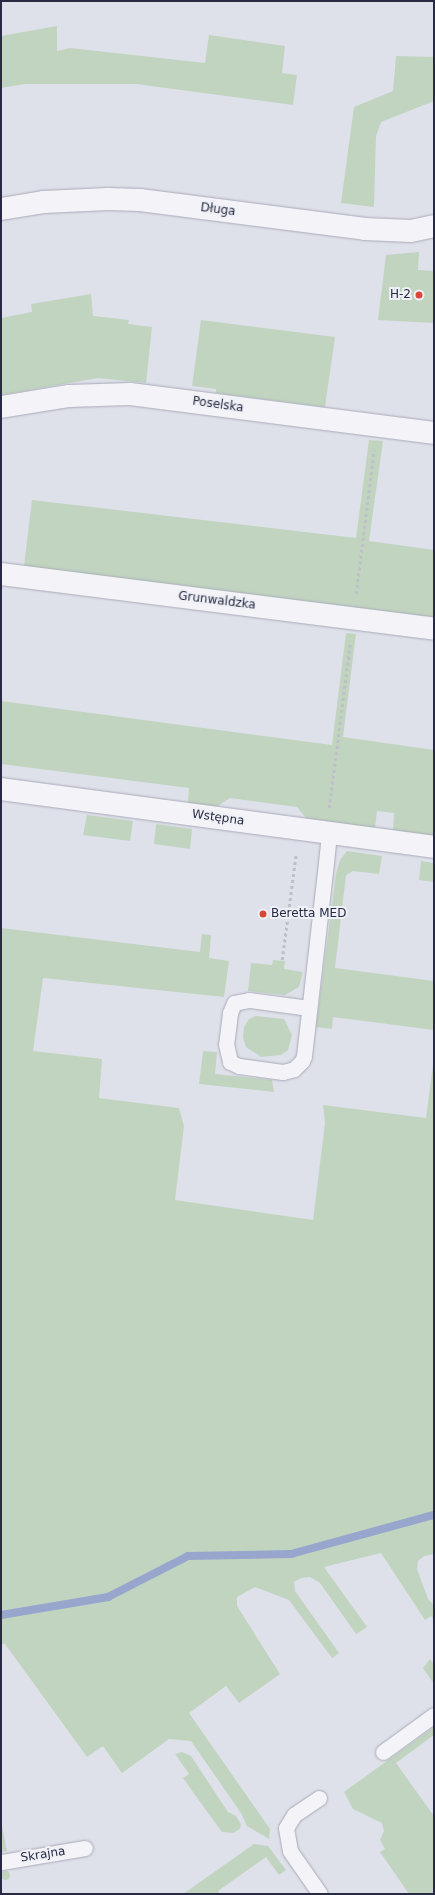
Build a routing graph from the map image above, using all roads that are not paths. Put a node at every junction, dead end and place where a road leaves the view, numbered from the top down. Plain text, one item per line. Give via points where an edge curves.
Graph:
1 (1, 209) edge
2 (434, 226) edge
3 (1, 407) edge
4 (434, 433) edge
5 (1, 574) edge
6 (434, 628) edge
7 (1, 789) edge
8 (329, 833) junction
9 (434, 847) edge
10 (309, 1008) junction
11 (434, 1715) edge
12 (383, 1752) dead end
13 (319, 1798) dead end
14 (85, 1848) dead end
15 (1, 1862) edge
16 (320, 1894) edge

1 - 2 street, Długa via 44,202 140,200 365,230 410,231
3 - 4 street, Poselska via 69,396 130,394
5 - 6 street, Grunwaldzka
7 - 8 street, Wstępna
8 - 9 street, Wstępna
8 - 10 lane
10 - 10 lane via 250,1000 234,1003 230,1013 226,1044 230,1062 239,1066 279,1072 294,1069 304,1056
11 - 12 lane
13 - 16 lane via 294,1815 286,1828 290,1850
14 - 15 lane, Skrajna

